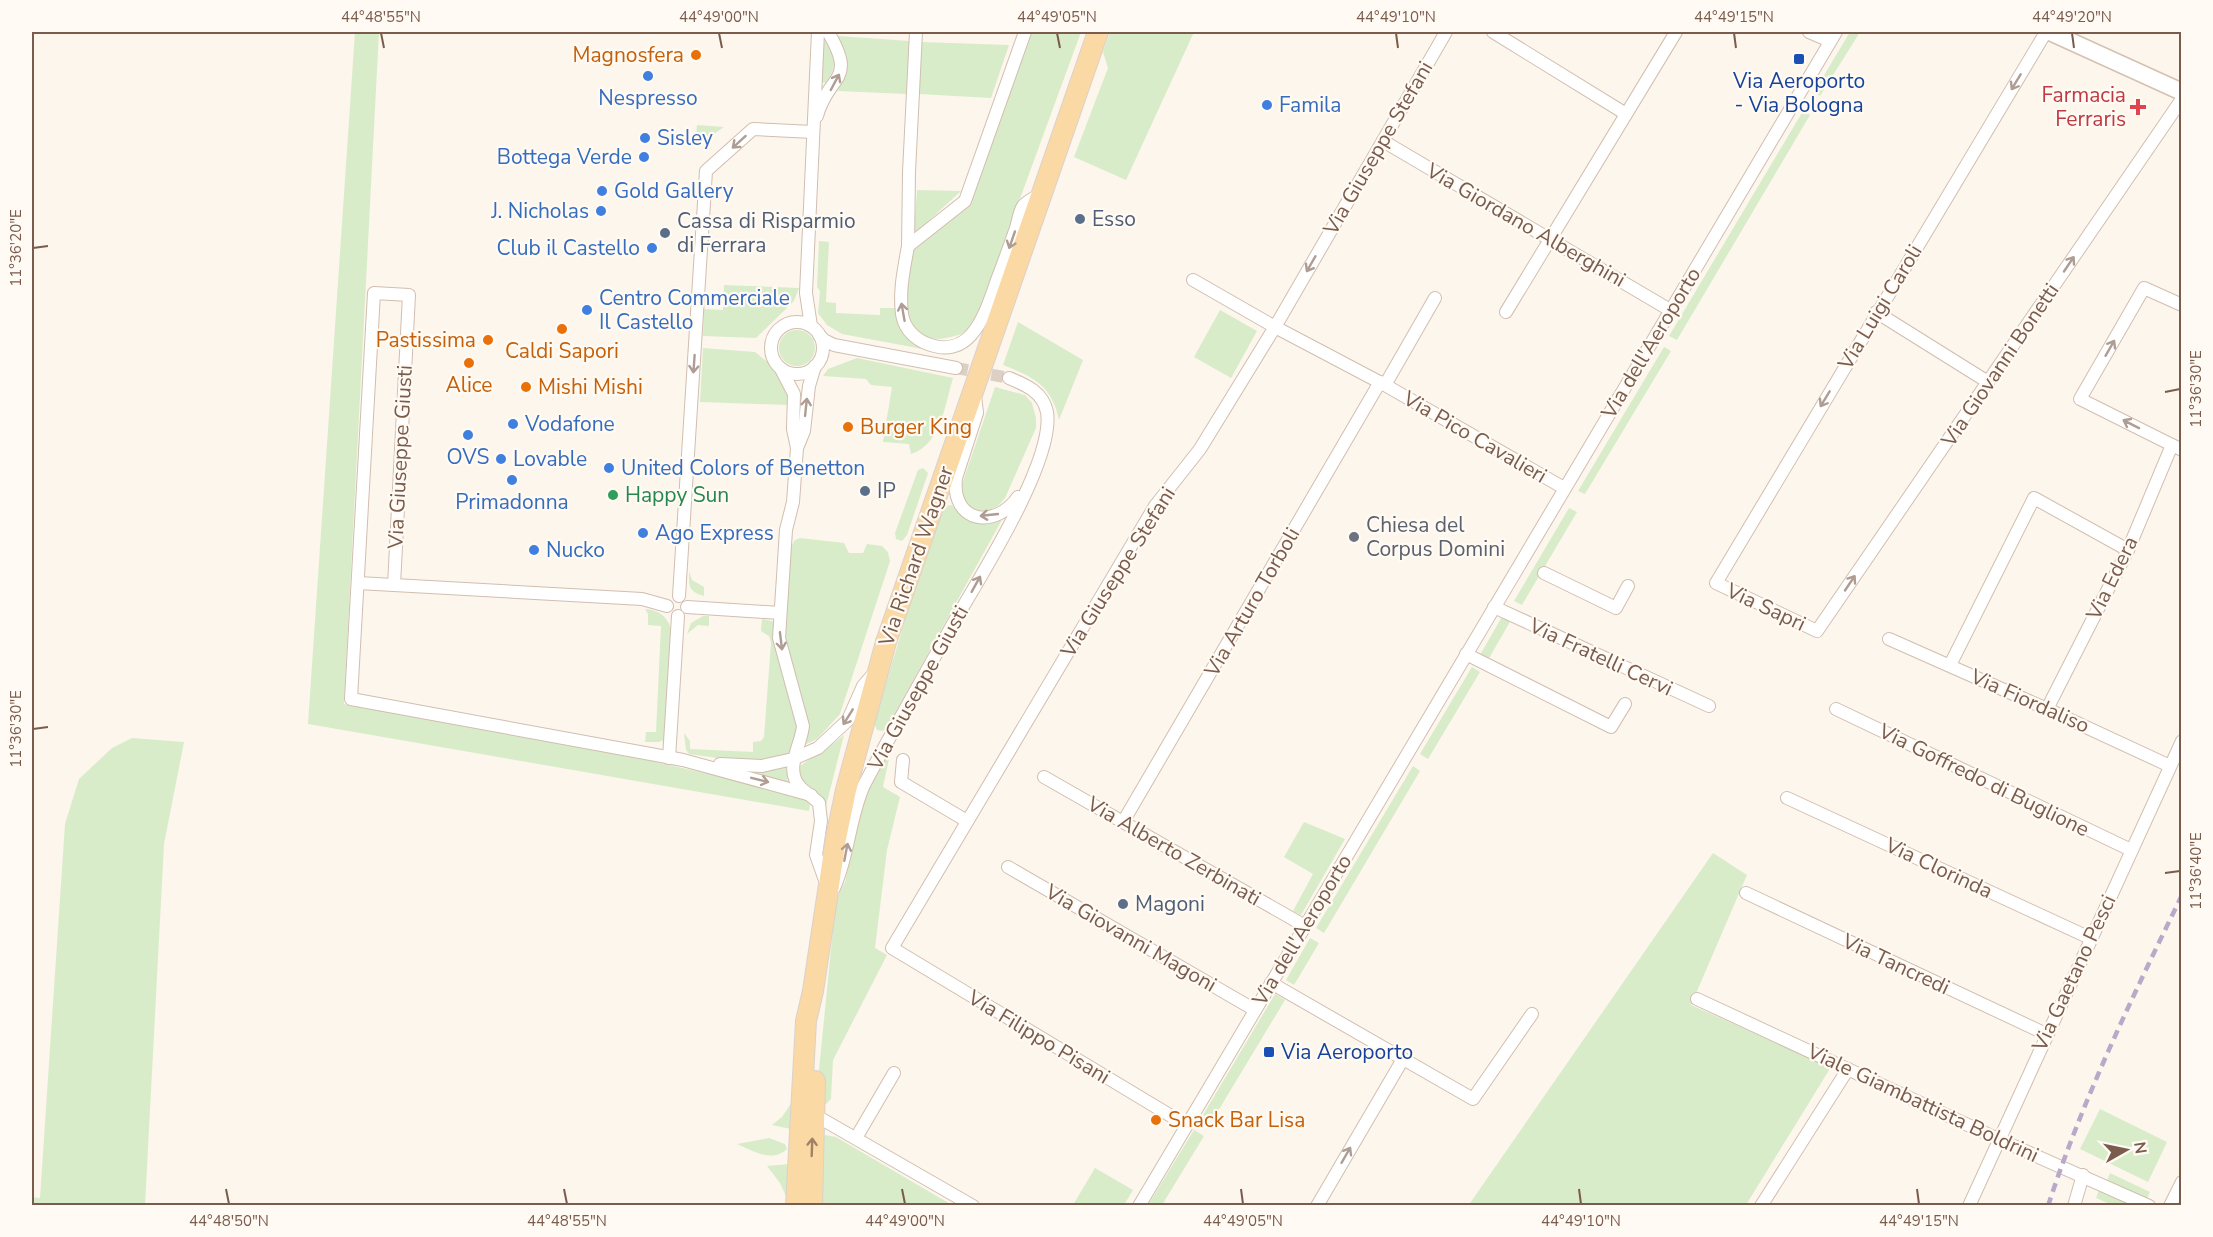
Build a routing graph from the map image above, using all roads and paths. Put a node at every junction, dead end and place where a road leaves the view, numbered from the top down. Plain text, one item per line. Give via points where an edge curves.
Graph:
1 (818, 32) edge
2 (828, 32) edge
3 (916, 32) edge
4 (1024, 32) edge
5 (1098, 32) edge
6 (1446, 32) edge
7 (1492, 32) edge
8 (1676, 32) edge
9 (1809, 32) edge
10 (2055, 33) edge
11 (1833, 36) edge
12 (2181, 92) edge
13 (2181, 99) edge
14 (1626, 114) junction
15 (813, 132) junction
16 (1383, 141) junction
17 (1042, 193) junction
18 (1550, 239) junction
19 (909, 246) junction
20 (1193, 280) dead end
21 (806, 293) junction
22 (1435, 298) dead end
23 (2181, 305) edge
24 (1670, 310) junction
25 (1506, 312) dead end
26 (1876, 312) junction
27 (785, 324) junction
28 (1275, 327) junction
29 (815, 330) junction
30 (859, 350) junction
31 (816, 364) junction
32 (780, 368) junction
33 (956, 368) tunnel mouth
34 (1009, 378) tunnel mouth
35 (1988, 382) junction
36 (1383, 383) junction
37 (974, 388) junction
38 (797, 447) junction
39 (2177, 447) edge
40 (1031, 478) junction
41 (1564, 488) junction
42 (2128, 550) junction
43 (1544, 573) dead end
44 (358, 583) junction
45 (1716, 583) joint
46 (394, 585) junction
47 (1628, 586) dead end
48 (679, 596) junction
49 (667, 606) junction
50 (1494, 607) junction
51 (682, 612) junction
52 (780, 613) junction
53 (1817, 631) joint
54 (1889, 639) dead end
55 (1466, 654) junction
56 (1950, 665) junction
57 (878, 668) junction
58 (1625, 704) dead end
59 (1709, 706) dead end
60 (1836, 709) dead end
61 (2047, 709) junction
62 (2181, 741) edge
63 (669, 758) junction
64 (793, 759) junction
65 (683, 760) junction
66 (903, 760) dead end
67 (2170, 766) junction
68 (1044, 777) dead end
69 (811, 795) junction
70 (1787, 798) dead end
71 (967, 821) junction
72 (1123, 822) junction
73 (2131, 850) junction
74 (1008, 867) dead end
75 (1746, 893) dead end
76 (827, 898) junction
77 (1305, 926) junction
78 (2090, 938) junction
79 (892, 948) joint
80 (1271, 983) junction
81 (813, 991) junction
82 (1697, 999) dead end
83 (1255, 1010) junction
84 (1532, 1014) dead end
85 (2046, 1034) junction
86 (1403, 1059) junction
87 (1848, 1069) junction
88 (894, 1073) dead end
89 (813, 1114) junction
90 (1186, 1125) junction
91 (856, 1138) junction
92 (1998, 1139) junction
93 (2084, 1175) junction
94 (2181, 1182) edge
95 (796, 1206) edge
96 (812, 1206) edge
97 (973, 1206) edge
98 (1139, 1206) edge
99 (1317, 1206) edge
100 (1761, 1206) edge
101 (1969, 1206) edge
102 (2074, 1206) edge
103 (2149, 1206) edge
104 (2170, 1206) edge

1 - 15 street
15 -> 2 street via 821,104 842,65
3 - 19 street
4 - 19 street via 965,201
5 - 17 main road, Via Richard Wagner
6 - 16 street, Via Giuseppe Stefani
7 - 14 street
8 - 14 street
9 - 11 street
10 - 12 street
10 -> 26 street, Via Luigi Caroli
11 - 24 street, Via dell'Aeroporto
35 -> 13 street, Via Giovanni Bonetti
14 - 18 street
15 - 21 street
15 -> 48 street via 753,129 706,171
16 - 18 street, Via Giordano Alberghini
16 -> 28 street, Via Giuseppe Stefani
17 -> 19 street via 1023,206 980,324 960,343 930,345 906,327 901,287
17 - 37 main road, Via Richard Wagner
18 - 24 street, Via Giordano Alberghini
18 - 25 street
20 - 28 street
21 - 27 street
21 - 29 street
22 - 36 street, Via Pico Cavalieri
39 -> 23 street via 2080,399 2144,288
24 - 41 street, Via dell'Aeroporto
26 - 35 street
26 -> 45 street, Via Luigi Caroli
27 - 29 street via 799,321
27 - 32 street via 777,330 770,348
28 - 36 street, Via Pico Cavalieri
28 - 71 street, Via Giuseppe Stefani via 1200,450 1155,506
29 - 30 street via 834,345
29 - 31 street via 822,348
30 - 31 street via 839,351
30 - 33 street
31 - 32 street via 801,373
38 -> 31 street via 804,431 809,386
32 - 38 street via 794,394
34 - 40 street, Via Giuseppe Giusti via 1036,392 1047,413 1044,447
53 -> 35 street, Via Giovanni Bonetti
36 - 41 street, Via Pico Cavalieri
36 - 72 street, Via Arturo Torboli
40 -> 37 street, Via Giuseppe Giusti via 1013,504 998,514 975,516 962,510 956,496 956,478 977,413
37 - 57 main road, Via Richard Wagner
38 - 52 street
39 - 42 street, Via Edera
76 -> 40 street, Via Giuseppe Giusti via 842,869 864,785 1016,513
41 - 50 street, Via dell'Aeroporto
42 - 56 street via 2034,498
42 - 61 street, Via Edera
43 - 47 street via 1616,608
44 - 46 street
44 - 46 street, Via Giuseppe Giusti via 374,293 409,295
44 - 63 street, Via Giuseppe Giusti via 351,699
45 - 53 street, Via Sapri
46 - 49 street via 632,598
48 - 49 street via 670,598
48 - 51 street via 686,601
49 - 51 street via 669,612
50 - 55 street, Via dell'Aeroporto
50 - 59 street, Via Fratelli Cervi
51 - 52 street
51 - 63 street
52 -> 64 street via 779,638 802,726
54 - 56 street, Via Fiordaliso
55 - 58 street via 1611,727
55 - 77 street, Via dell'Aeroporto
56 - 61 street, Via Fiordaliso
57 -> 64 street, Via Giuseppe Giusti via 862,686 848,720 818,748
57 - 76 main road, Via Richard Wagner via 846,790
60 - 73 street, Via Goffredo di Buglione
61 - 67 street, Via Fiordaliso
62 - 67 street, Via Gaetano Pesci
63 - 65 street, Via Giuseppe Giusti
64 - 65 street, Via Giuseppe Giusti via 762,766
64 - 69 street via 796,782
65 -> 69 street, Via Giuseppe Giusti
66 - 71 street via 901,782
67 - 73 street, Via Gaetano Pesci
68 - 72 street, Via Alberto Zerbinati
69 - 76 street via 822,812 816,855
70 - 78 street, Via Clorinda
71 - 79 street, Via Giuseppe Stefani
72 - 77 street, Via Alberto Zerbinati
73 - 78 street, Via Gaetano Pesci
74 - 83 street, Via Giovanni Magoni
75 - 85 street, Via Tancredi
76 - 81 main road, Via Richard Wagner
77 - 80 street, Via dell'Aeroporto
78 - 85 street, Via Gaetano Pesci
79 - 90 street, Via Filippo Pisani
80 - 83 street, Via dell'Aeroporto
80 - 86 street
81 - 89 main road, Via Richard Wagner
81 - 95 main road, Via Richard Wagner via 803,1051
82 - 87 street, Viale Giambattista Boldrini
83 - 90 street, Via dell'Aeroporto
84 - 86 street via 1473,1100
85 - 92 street, Via Gaetano Pesci
99 -> 86 street
87 - 92 street, Viale Giambattista Boldrini
87 - 100 street
88 - 91 street
89 - 91 street
96 -> 89 main road, Via Richard Wagner
90 - 98 street, Via dell'Aeroporto
91 - 97 street
92 - 93 street, Viale Giambattista Boldrini
92 - 101 street, Via Gaetano Pesci
93 - 102 street
93 - 103 street, Viale Giambattista Boldrini
94 - 104 street

